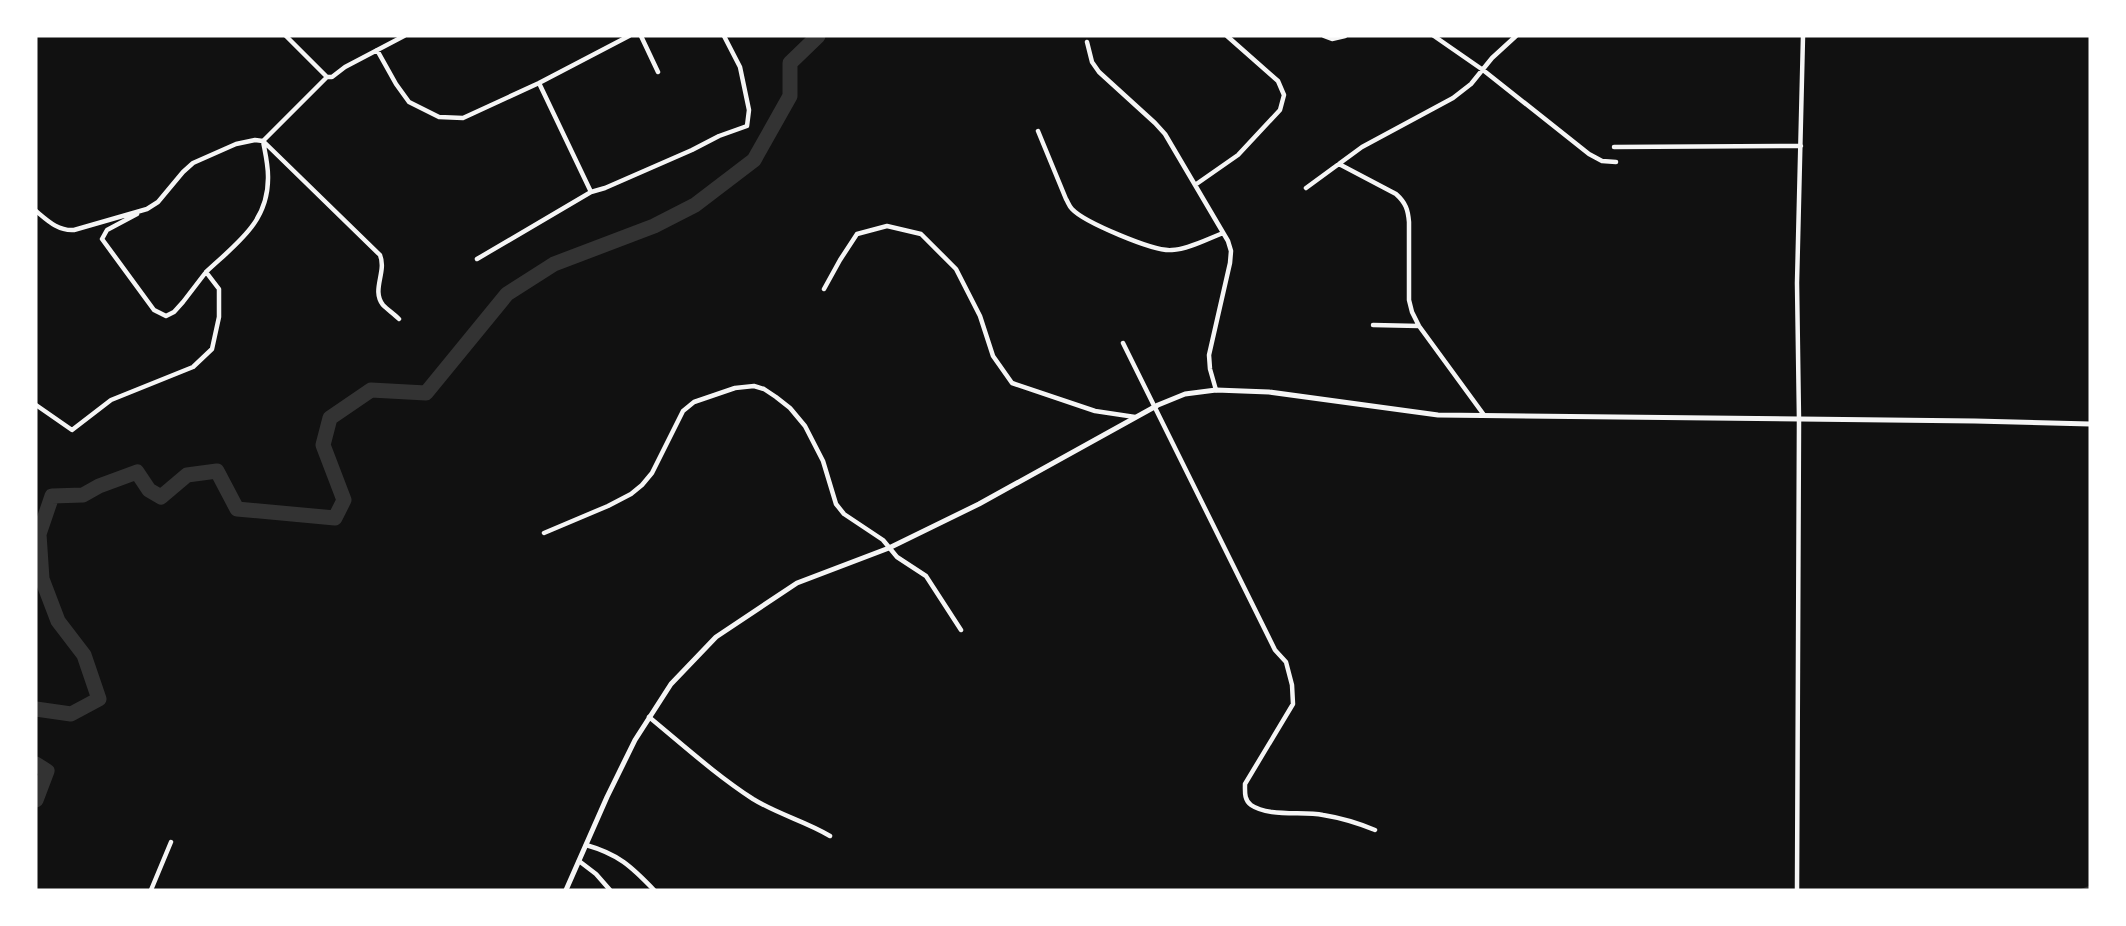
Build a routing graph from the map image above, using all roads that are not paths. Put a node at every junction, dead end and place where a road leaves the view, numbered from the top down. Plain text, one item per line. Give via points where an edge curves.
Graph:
1 (286, 36) edge
2 (404, 36) edge
3 (629, 36) edge
4 (642, 36) edge
5 (724, 36) edge
6 (1227, 36) edge
7 (1324, 36) edge
8 (1345, 36) edge
9 (1434, 36) edge
10 (1516, 36) edge
11 (1803, 36) edge
12 (1086, 42) dead end
13 (377, 50) junction
14 (1483, 70) junction
15 (658, 72) dead end
16 (327, 77) junction
17 (539, 83) junction
18 (1038, 131) dead end
19 (263, 141) junction
20 (1801, 146) junction
21 (1614, 147) dead end
22 (1616, 162) dead end
23 (1339, 164) junction
24 (1195, 185) junction
25 (1306, 188) dead end
26 (591, 192) junction
27 (147, 209) junction
28 (36, 211) edge
29 (1224, 233) junction
30 (477, 259) dead end
31 (206, 272) junction
32 (824, 289) dead end
33 (399, 318) dead end
34 (1373, 325) dead end
35 (1419, 326) junction
36 (1123, 343) dead end
37 (1216, 390) junction
38 (36, 405) edge
39 (1155, 407) junction
40 (1484, 414) junction
41 (1137, 418) junction
42 (1799, 420) junction
43 (2090, 424) edge
44 (544, 533) dead end
45 (889, 548) junction
46 (961, 630) dead end
47 (649, 717) junction
48 (1375, 830) dead end
49 (830, 836) dead end
50 (171, 842) dead end
51 (586, 845) junction
52 (579, 861) junction
53 (150, 890) edge
54 (566, 890) edge
55 (610, 890) edge
56 (654, 890) edge
57 (1797, 890) edge

1 - 16 street
2 - 13 street
3 - 17 street
4 - 15 street
5 - 26 street via 740,67 749,110 747,126
6 - 24 street via 1278,81 1284,100 1280,110 1238,155
7 - 8 street via 1332,39
9 - 14 street
10 - 14 street
11 - 20 street
12 - 24 street via 1092,62 1165,134
13 - 16 street
13 - 17 street via 409,102 439,117 463,118
14 - 22 street via 1590,154
14 - 23 street via 1453,98 1362,147
16 - 19 street
17 - 26 street
18 - 29 street via 1066,199 1082,217 1160,250 1188,247
19 - 27 street via 236,144 193,163 158,202
19 - 31 street via 268,175 266,199 259,220
19 - 33 street via 380,255 384,264 378,293 383,304
20 - 21 street
20 - 42 street via 1797,283
23 - 25 street
23 - 35 street via 1396,194 1408,210 1409,300
24 - 29 street
26 - 30 street
27 - 28 street via 74,230 64,230
27 - 31 street via 107,230 102,239 154,310 166,316 174,312
29 - 37 street via 1231,251 1230,263 1209,356
31 - 38 street via 219,288 219,318 212,349 192,368 111,400 72,430
32 - 41 street via 858,234 887,226 921,234 956,269 980,316 993,356 1012,383 1095,412
34 - 35 street
35 - 40 street
36 - 39 street
37 - 39 street via 1185,394
37 - 40 street via 1269,392 1438,415
39 - 41 street
39 - 48 street via 1274,650 1286,662 1292,685 1293,704 1245,784 1244,796 1250,805 1265,811 1322,814 1351,820
40 - 42 street
41 - 45 street via 979,504
42 - 43 street
42 - 57 street
44 - 45 street via 608,506 642,485 652,473 683,411 694,402 735,388 754,386 776,397 805,426 823,460 836,504 844,514 883,540
45 - 46 street via 926,576
45 - 47 street via 797,583 716,637 671,684
47 - 49 street via 752,798
47 - 51 street
50 - 53 street
51 - 52 street
51 - 56 street via 608,851
52 - 54 street
52 - 55 street

